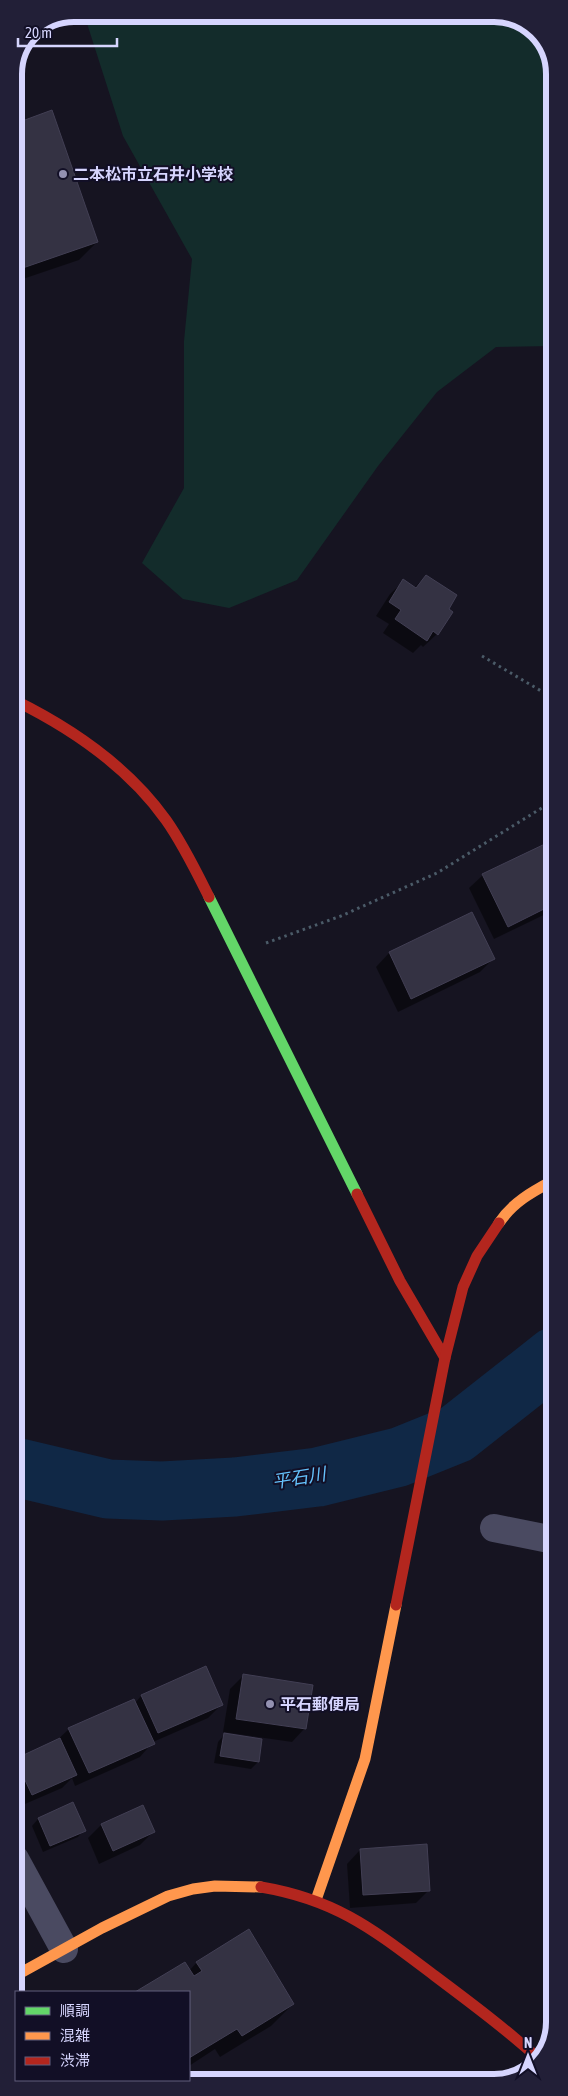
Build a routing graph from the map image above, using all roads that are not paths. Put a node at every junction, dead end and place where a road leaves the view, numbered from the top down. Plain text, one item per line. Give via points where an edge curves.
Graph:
1 (22, 704) edge
2 (546, 1184) edge
3 (446, 1358) junction
4 (494, 1528) dead end
5 (546, 1538) edge
6 (22, 1872) edge
7 (316, 1900) junction
8 (64, 1949) junction
9 (22, 1972) edge
10 (534, 2054) edge

1 - 3 street via 96,749 163,816 190,861 400,1281
2 - 3 street via 524,1196 507,1211 477,1256 463,1287
3 - 7 street via 365,1759
4 - 5 street
6 - 8 street
7 - 8 street via 253,1886 197,1887 172,1894
7 - 10 street via 346,1914 392,1944 492,2018
8 - 9 street

